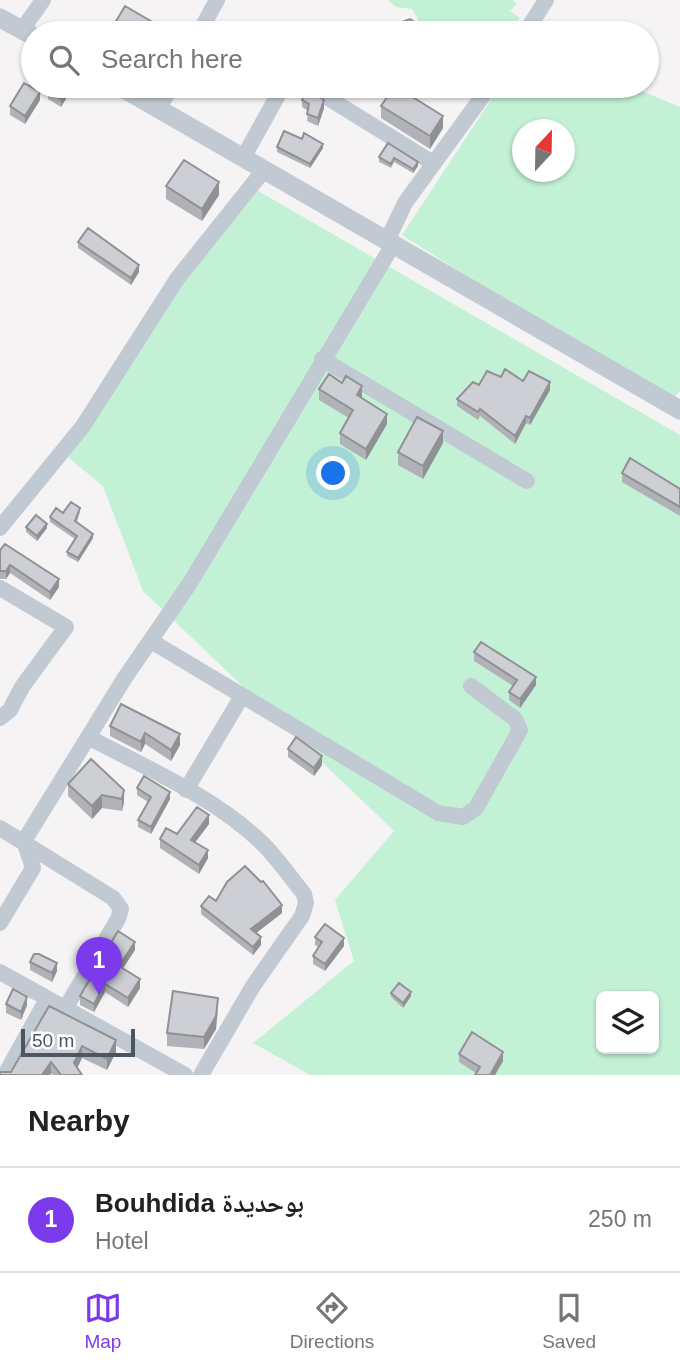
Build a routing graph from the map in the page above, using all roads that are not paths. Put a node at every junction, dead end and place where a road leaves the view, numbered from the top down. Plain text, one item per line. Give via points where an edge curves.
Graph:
1 (43, 0) edge
2 (217, 0) edge
3 (546, 0) edge
4 (0, 18) edge
5 (33, 21) edge
6 (206, 21) edge
7 (532, 21) edge
8 (21, 29) edge
9 (140, 98) edge
10 (165, 98) edge
11 (277, 98) edge
12 (328, 98) edge
13 (481, 98) edge
14 (159, 109) junction
15 (243, 158) junction
16 (433, 163) junction
17 (264, 170) junction
18 (391, 241) junction
19 (322, 359) junction
20 (680, 410) edge
21 (527, 481) dead end
22 (0, 528) edge
23 (0, 588) edge
24 (151, 641) junction
25 (471, 686) dead end
26 (242, 696) junction
27 (3, 711) edge
28 (88, 737) junction
29 (186, 790) junction
30 (0, 828) edge
31 (24, 841) junction
32 (0, 923) edge
33 (0, 972) edge
34 (47, 999) junction
35 (65, 1009) junction
36 (5, 1075) edge
37 (185, 1075) edge
38 (201, 1075) edge

1 - 5 street
2 - 6 street
3 - 7 street
4 - 8 street
9 - 14 street
10 - 14 street
11 - 15 street
12 - 16 street
13 - 16 street
14 - 15 street
15 - 17 street
16 - 18 street via 405,203
17 - 18 street
17 - 22 street via 177,279 83,425
18 - 19 street
18 - 20 street
19 - 21 street
19 - 24 street via 237,506
23 - 27 street via 66,627
24 - 26 street
24 - 28 street
25 - 26 street via 515,719 520,730 476,808 463,817 438,813
26 - 29 street
28 - 29 street
28 - 31 street
29 - 38 street via 262,843 304,894 306,903
30 - 31 street
31 - 32 street via 33,868
31 - 35 street via 113,898 121,909
33 - 34 street
34 - 35 street
34 - 36 street
35 - 37 street

